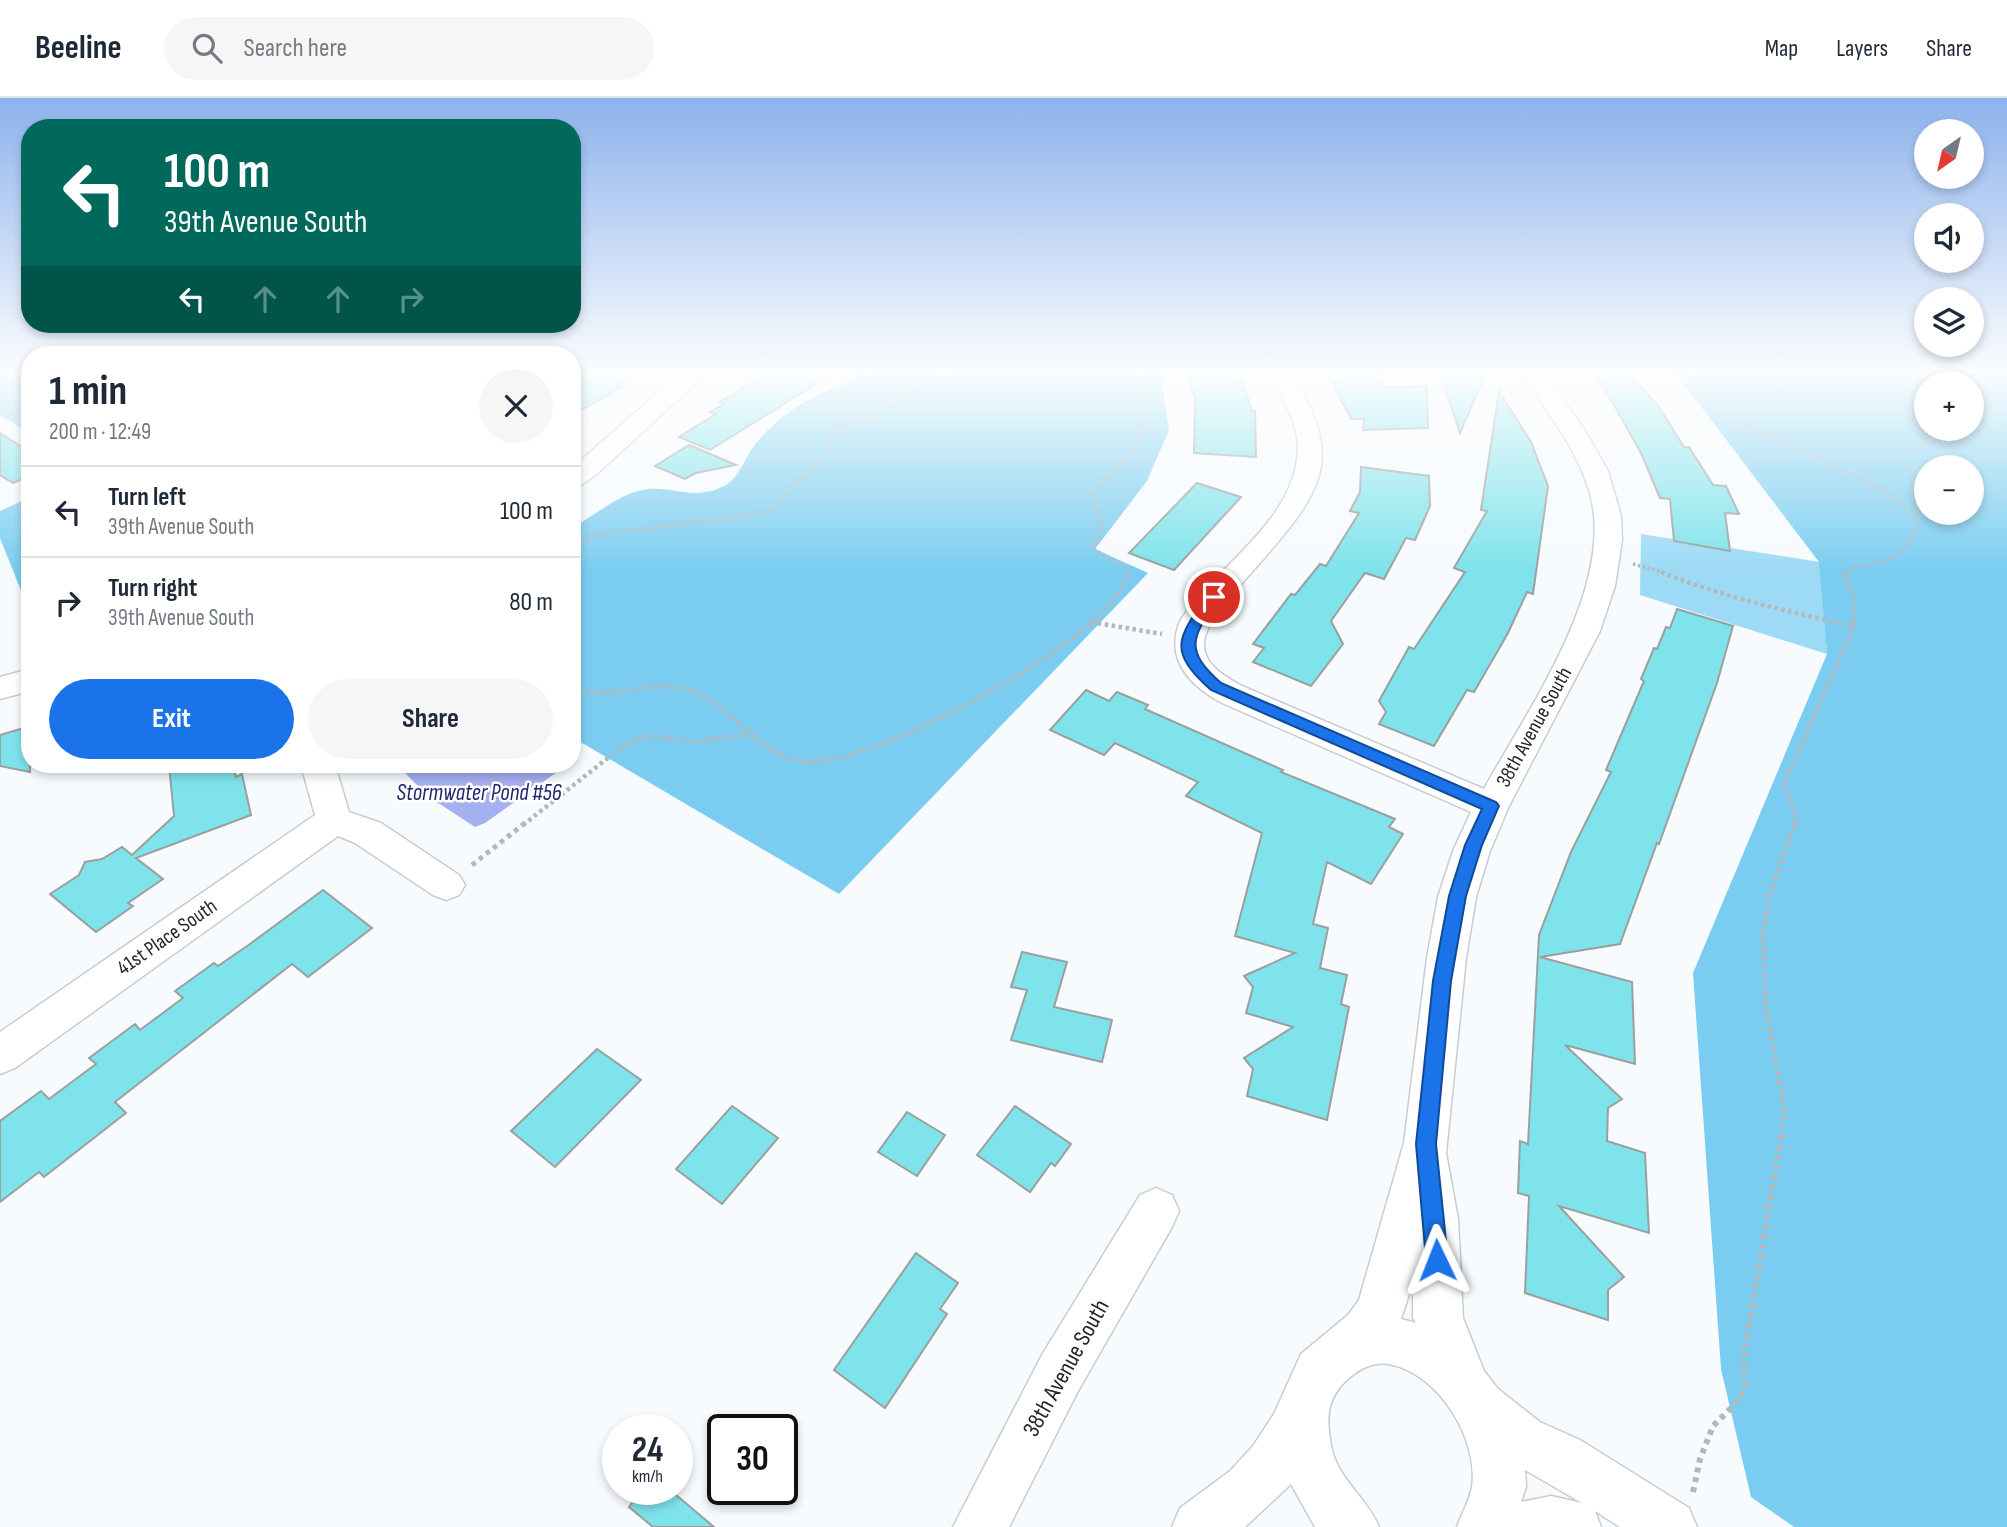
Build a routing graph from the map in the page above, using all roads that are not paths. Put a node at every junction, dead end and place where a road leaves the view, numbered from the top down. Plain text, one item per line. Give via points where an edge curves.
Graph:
1 (623, 438) edge
2 (1308, 438) edge
3 (1578, 438) edge
4 (581, 473) edge
5 (21, 682) edge
6 (0, 688) edge
7 (320, 773) edge
8 (1491, 806) junction
9 (334, 820) junction
10 (446, 885) road end
11 (0, 1055) edge
12 (1426, 1144) junction
13 (1156, 1211) dead end
14 (1353, 1343) junction
15 (1471, 1393) junction
16 (1303, 1408) junction
17 (1681, 1513) edge
18 (980, 1527) edge
19 (1199, 1527) edge
20 (1352, 1527) edge
21 (1484, 1527) edge
22 (1526, 1527) edge
23 (1574, 1527) edge

1 - 4 street
2 - 8 street via 1310,456 1304,479 1285,514 1204,608 1187,639 1188,654 1196,669 1216,686
3 - 8 street, 38th Avenue South via 1597,476 1609,518 1602,587 1586,631
5 - 6 street
7 - 9 street
8 - 12 street, 38th Avenue South via 1458,896 1442,981
9 - 10 street via 368,833
9 - 11 street, 41st Place South
12 - 14 street, 38th Avenue South via 1373,1325
12 - 15 street, 38th Avenue South via 1435,1219 1438,1318
13 - 18 street, 38th Avenue South via 1060,1373
14 - 15 street via 1408,1344 1437,1359
14 - 16 street, 38th Avenue South via 1329,1357 1312,1379
15 - 17 street via 1521,1441
15 - 21 street, 38th Avenue South via 1493,1431 1500,1460 1500,1489
16 - 19 street via 1270,1472
16 - 20 street via 1309,1463 1321,1491
22 - 23 street via 1551,1523

